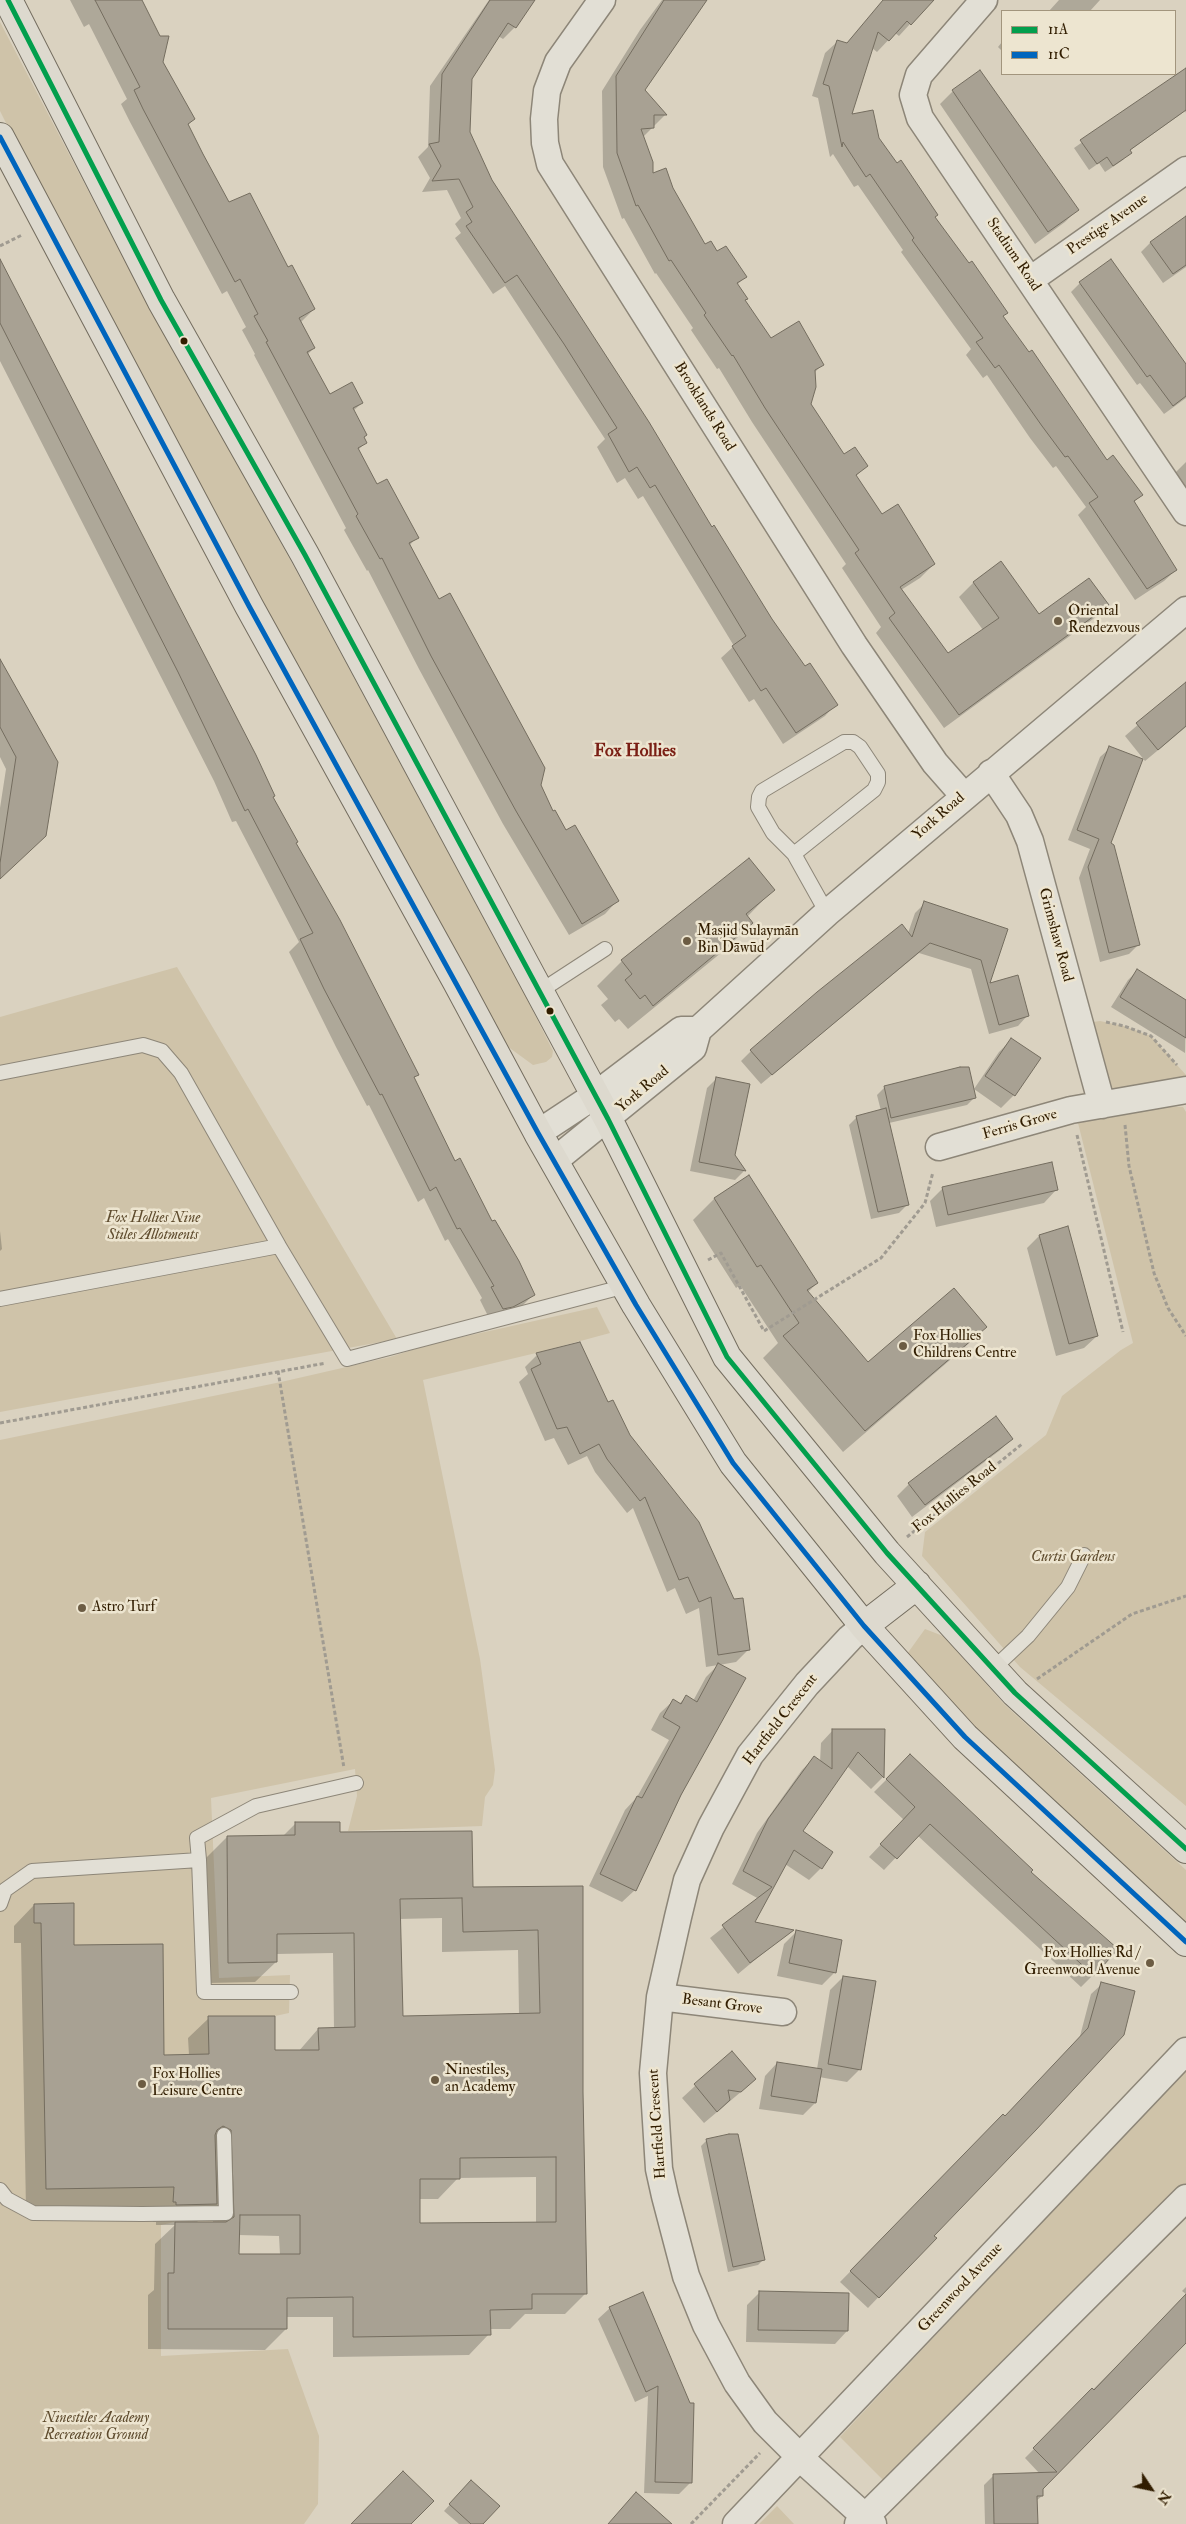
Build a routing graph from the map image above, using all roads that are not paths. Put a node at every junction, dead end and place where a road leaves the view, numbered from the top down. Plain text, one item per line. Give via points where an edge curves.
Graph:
1 (8, 0) edge
2 (602, 0) edge
3 (984, 0) edge
4 (0, 136) edge
5 (1186, 170) edge
6 (1030, 280) junction
7 (1186, 512) edge
8 (1186, 610) edge
9 (991, 773) junction
10 (964, 796) junction
11 (794, 854) junction
12 (827, 913) junction
13 (605, 948) dead end
14 (539, 992) junction
15 (698, 1030) junction
16 (0, 1073) edge
17 (1183, 1079) edge
18 (594, 1096) junction
19 (1112, 1103) junction
20 (608, 1119) junction
21 (538, 1133) junction
22 (939, 1147) road end
23 (554, 1161) junction
24 (279, 1246) junction
25 (626, 1286) junction
26 (0, 1299) edge
27 (1084, 1555) dead end
28 (917, 1585) junction
29 (864, 1626) junction
30 (993, 1669) junction
31 (350, 1784) road end
32 (1186, 1849) edge
33 (199, 1860) junction
34 (0, 1904) edge
35 (1186, 1942) edge
36 (291, 1992) dead end
37 (660, 1997) junction
38 (783, 2012) dead end
39 (1186, 2051) edge
40 (224, 2135) dead end
41 (0, 2190) edge
42 (1186, 2198) edge
43 (800, 2458) junction
44 (865, 2522) edge
45 (736, 2524) edge

1 - 14 main road via 161,300 305,555
2 - 10 street, Brooklands Road via 558,62 547,91 544,127 550,164 854,645 935,763
3 - 6 street, Stadium Road via 919,75 913,95 920,118
4 - 21 main road via 249,606
5 - 6 street, Prestige Avenue
6 - 7 street, Stadium Road
8 - 9 street, York Road
9 - 10 street, York Road
9 - 19 street, Grimshaw Road via 1019,815 1030,841 1079,1024
10 - 12 street, York Road
11 - 11 lane via 773,833 758,807 762,791 844,742 853,742 878,774 874,790
11 - 12 lane
12 - 15 street, York Road
13 - 14 lane
14 - 18 main road
15 - 18 street, York Road via 681,1030
15 - 20 street, York Road via 693,1048
16 - 24 lane via 142,1045 162,1051 181,1073
17 - 19 street, Ferris Grove
18 - 20 main road
18 - 21 street, York Road
19 - 22 street, Ferris Grove via 1072,1110
20 - 23 street, York Road
20 - 28 main road via 727,1357 887,1553
21 - 23 main road
23 - 25 main road
24 - 25 lane via 347,1359
24 - 26 lane
25 - 29 main road via 733,1463
27 - 30 lane via 1068,1587 1028,1636
28 - 29 main road
28 - 30 main road
29 - 35 main road via 965,1737
29 - 37 street, Hartfield Crescent via 807,1684 750,1755 710,1826 687,1880
30 - 32 main road via 1015,1693
31 - 33 lane via 256,1806 197,1838
33 - 34 lane via 32,1871 4,1890
33 - 36 lane via 204,1992
37 - 38 street, Besant Grove
37 - 43 street, Hartfield Crescent via 653,2073 659,2169 686,2276 706,2325 737,2383 765,2422
39 - 43 street, Greenwood Avenue
40 - 41 lane via 226,2212 33,2213 8,2199
42 - 44 street
43 - 44 street, Hartfield Crescent
43 - 45 street, Greenwood Avenue

